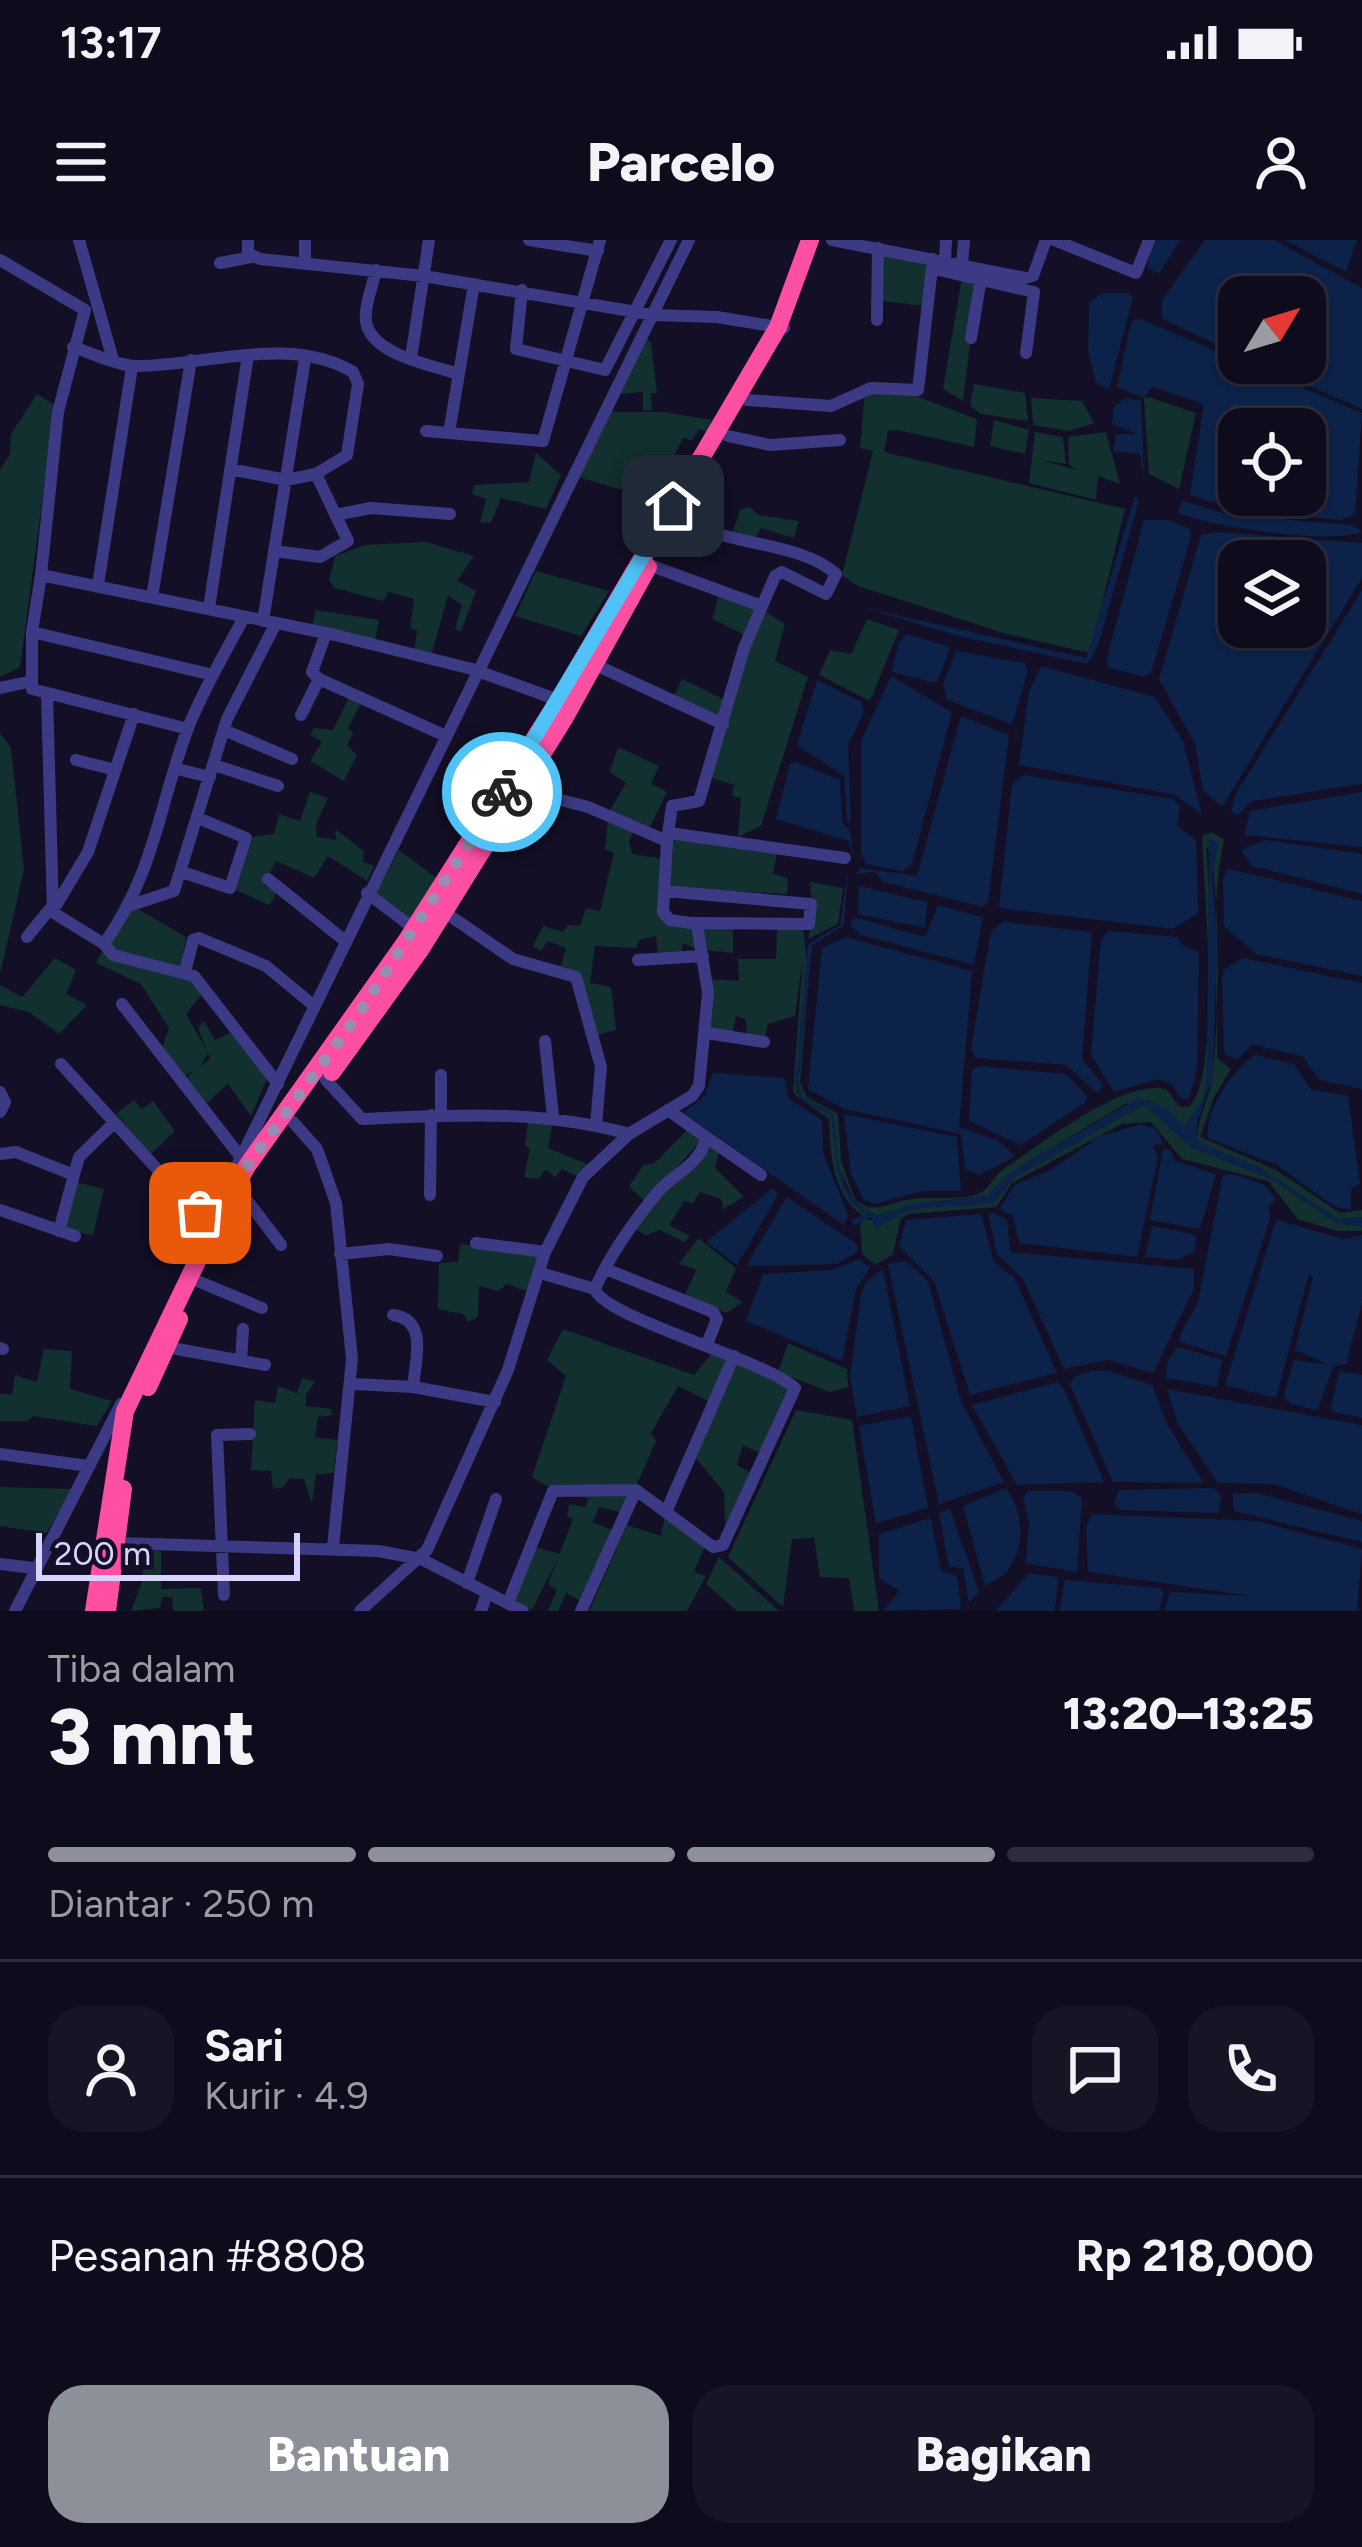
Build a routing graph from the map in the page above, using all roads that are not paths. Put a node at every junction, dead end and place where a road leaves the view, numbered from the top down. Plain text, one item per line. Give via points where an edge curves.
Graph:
1 (80, 240) edge
2 (248, 240) edge
3 (305, 240) edge
4 (430, 240) edge
5 (530, 240) edge
6 (671, 240) edge
7 (689, 240) edge
8 (810, 240) edge
9 (819, 240) edge
10 (832, 240) edge
11 (946, 240) edge
12 (964, 240) edge
13 (1050, 240) edge
14 (1149, 240) edge
15 (599, 245) edge
16 (879, 253) junction
17 (251, 257) junction
18 (304, 260) junction
19 (220, 263) dead end
20 (937, 264) junction
21 (962, 264) junction
22 (2, 266) edge
23 (376, 270) junction
24 (424, 276) junction
25 (981, 278) junction
26 (474, 284) junction
27 (1024, 285) junction
28 (522, 290) junction
29 (585, 300) junction
30 (90, 305) junction
31 (637, 312) junction
32 (653, 315) junction
33 (877, 320) dead end
34 (782, 328) junction
35 (971, 338) dead end
36 (73, 347) junction
37 (1026, 353) dead end
38 (248, 355) junction
39 (305, 358) junction
40 (411, 358) junction
41 (562, 358) junction
42 (113, 360) junction
43 (191, 360) junction
44 (132, 367) junction
45 (458, 374) junction
46 (747, 400) junction
47 (426, 431) dead end
48 (449, 433) junction
49 (728, 436) junction
50 (840, 440) dead end
51 (230, 469) junction
52 (316, 474) junction
53 (286, 479) junction
54 (450, 514) dead end
55 (335, 515) junction
56 (679, 517) junction
57 (274, 551) junction
58 (649, 565) junction
59 (41, 575) junction
60 (98, 585) junction
61 (152, 597) junction
62 (758, 605) junction
63 (209, 608) junction
64 (243, 619) junction
65 (269, 622) junction
66 (32, 632) junction
67 (326, 633) junction
68 (596, 665) junction
69 (478, 671) junction
70 (214, 675) junction
71 (319, 679) junction
72 (28, 682) junction
73 (0, 688) edge
74 (47, 694) junction
75 (565, 703) junction
76 (134, 714) junction
77 (301, 715) dead end
78 (723, 724) junction
79 (188, 729) junction
80 (224, 730) junction
81 (446, 736) junction
82 (292, 758) dead end
83 (76, 760) dead end
84 (177, 769) junction
85 (115, 770) junction
86 (212, 771) junction
87 (278, 786) dead end
88 (518, 789) junction
89 (198, 818) junction
90 (668, 837) junction
91 (845, 858) dead end
92 (182, 872) junction
93 (268, 879) dead end
94 (664, 891) junction
95 (367, 892) junction
96 (131, 905) junction
97 (55, 908) junction
98 (443, 911) junction
99 (695, 923) junction
100 (421, 933) junction
101 (26, 937) dead end
102 (344, 940) junction
103 (104, 944) junction
104 (703, 956) junction
105 (638, 960) dead end
106 (185, 972) junction
107 (122, 1004) dead end
108 (313, 1005) junction
109 (707, 1033) junction
110 (545, 1041) dead end
111 (764, 1042) dead end
112 (61, 1064) dead end
113 (441, 1075) dead end
114 (326, 1080) junction
115 (278, 1084) junction
116 (0, 1092) edge
117 (668, 1110) junction
118 (0, 1112) edge
119 (436, 1116) junction
120 (553, 1117) junction
121 (293, 1122) junction
122 (114, 1124) junction
123 (596, 1125) junction
124 (628, 1134) junction
125 (706, 1137) junction
126 (0, 1154) edge
127 (74, 1175) junction
128 (761, 1175) dead end
129 (242, 1179) junction
130 (430, 1195) dead end
131 (0, 1210) edge
132 (215, 1224) junction
133 (58, 1231) junction
134 (75, 1236) dead end
135 (476, 1243) dead end
136 (281, 1245) dead end
137 (545, 1252) junction
138 (340, 1254) junction
139 (437, 1256) dead end
140 (608, 1270) junction
141 (540, 1273) junction
142 (193, 1278) junction
143 (595, 1289) junction
144 (262, 1308) dead end
145 (393, 1316) dead end
146 (242, 1329) dead end
147 (707, 1345) junction
148 (166, 1347) junction
149 (734, 1357) junction
150 (241, 1360) junction
151 (265, 1365) dead end
152 (138, 1380) junction
153 (353, 1384) junction
154 (412, 1387) junction
155 (495, 1402) junction
156 (250, 1434) dead end
157 (0, 1454) edge
158 (88, 1466) junction
159 (636, 1490) junction
160 (496, 1499) dead end
161 (666, 1512) junction
162 (117, 1543) junction
163 (333, 1547) junction
164 (220, 1549) junction
165 (421, 1559) junction
166 (0, 1564) edge
167 (33, 1568) junction
168 (467, 1583) junction
169 (487, 1593) junction
170 (224, 1595) dead end
171 (508, 1603) junction
172 (15, 1611) edge
173 (94, 1611) edge
174 (107, 1611) edge
175 (360, 1611) edge
176 (481, 1611) edge
177 (523, 1611) edge
178 (581, 1611) edge

1 - 30 street
2 - 17 street
3 - 18 street
4 - 24 street
5 - 15 street
6 - 31 street
7 - 32 street
8 - 34 highway
9 - 34 highway
10 - 16 street
11 - 20 street
12 - 21 street
13 - 14 street via 1136,273
13 - 27 street
15 - 29 street
16 - 20 street
16 - 33 street
17 - 18 street
17 - 19 street
18 - 23 street
20 - 21 street
20 - 25 street
20 - 46 street via 918,390 871,388 831,406
21 - 27 street
22 - 30 street
23 - 24 street
23 - 40 street via 367,326
24 - 26 street
24 - 40 street
25 - 27 street
25 - 35 street
26 - 28 street
26 - 45 street
27 - 37 street via 1035,294
28 - 29 street
28 - 41 street via 516,349
29 - 31 street
29 - 41 street
30 - 36 street
30 - 42 street
31 - 32 street
31 - 41 street via 605,370
32 - 34 street
32 - 69 street
34 - 46 highway
34 - 75 highway
36 - 42 street
36 - 59 street
38 - 39 street
38 - 43 street
38 - 51 street
39 - 52 street via 339,364 358,384 345,459
39 - 53 street
40 - 45 street
41 - 48 street via 541,442
42 - 44 street
43 - 44 street
43 - 61 street
44 - 60 street
45 - 48 street
46 - 49 highway
47 - 48 street
49 - 50 street via 770,446
49 - 56 highway
51 - 53 street
51 - 63 street
52 - 53 street
52 - 55 street
53 - 57 street
54 - 55 street via 371,508
55 - 57 street via 347,543 320,557
56 - 58 highway
56 - 62 street via 728,541 835,572 826,594 779,573
57 - 65 street
58 - 62 street
58 - 68 highway
59 - 60 street
59 - 66 street
60 - 61 street
61 - 63 street
62 - 78 street
63 - 64 street
64 - 65 street
64 - 70 street
65 - 67 street
65 - 80 street
66 - 70 street
66 - 72 street
67 - 69 street
67 - 71 street via 312,672
68 - 75 highway
68 - 78 street
69 - 75 street
69 - 81 street
70 - 79 street
71 - 77 street
71 - 81 street
72 - 73 street
72 - 74 street
74 - 76 street
74 - 97 street
75 - 88 highway
75 - 100 highway
76 - 79 street
76 - 85 street
78 - 90 street via 699,801 674,802
79 - 84 street
80 - 82 street
80 - 86 street
81 - 95 street
83 - 85 street
84 - 86 street
84 - 96 street
85 - 97 street via 88,852
86 - 87 street
86 - 89 street
88 - 90 street
88 - 98 highway
89 - 92 street
89 - 92 street via 246,838 230,888
90 - 91 street
90 - 94 street
92 - 96 street via 172,893
93 - 102 street
94 - 99 street via 666,916
94 - 99 street via 811,904 809,924
95 - 100 street
95 - 102 street
96 - 103 street
97 - 101 street
97 - 103 street
98 - 100 highway
98 - 123 street via 513,959 575,977 601,1067
99 - 104 street
100 - 114 highway
100 - 129 highway
102 - 108 street
103 - 106 street via 112,955
104 - 105 street
104 - 109 street
106 - 108 street via 200,938 266,966
106 - 115 street
107 - 129 street
108 - 115 street
109 - 111 street
109 - 117 street via 699,1086
110 - 120 street
112 - 122 street
113 - 119 street
114 - 119 street via 359,1119
114 - 121 highway
115 - 129 street
116 - 118 street
117 - 124 street
117 - 125 street
119 - 120 street
119 - 130 street
120 - 123 street
121 - 129 highway
121 - 138 street via 327,1171
122 - 127 street via 79,1157
122 - 132 street
123 - 124 street
124 - 137 street via 583,1177
125 - 128 street
125 - 140 street via 696,1161 660,1189
126 - 127 street via 16,1152
127 - 133 street
129 - 132 highway
129 - 136 street
129 - 142 highway
131 - 133 street
132 - 142 highway
133 - 134 street
135 - 137 street
137 - 141 street
138 - 139 street
138 - 153 street
140 - 143 street
140 - 147 street via 713,1312
141 - 143 street
141 - 155 street
142 - 144 street
142 - 148 highway
142 - 152 highway
143 - 147 street via 605,1306
145 - 154 street via 417,1332
146 - 150 street
147 - 149 street
148 - 150 street
148 - 162 highway via 135,1423
149 - 161 street
149 - 161 street via 791,1384 794,1394 723,1545 713,1547
150 - 151 street
152 - 158 street
152 - 173 highway via 121,1430
153 - 154 street
153 - 163 street
154 - 155 street
155 - 165 street
156 - 164 street via 217,1436
157 - 158 street
158 - 167 street
159 - 161 street
159 - 171 street via 553,1491
159 - 178 street
160 - 168 street
162 - 164 street
162 - 174 highway
163 - 164 street
163 - 165 street
164 - 170 street
165 - 168 street
165 - 175 street
166 - 167 street
167 - 172 street
168 - 169 street
169 - 171 street
169 - 176 street
171 - 177 street

